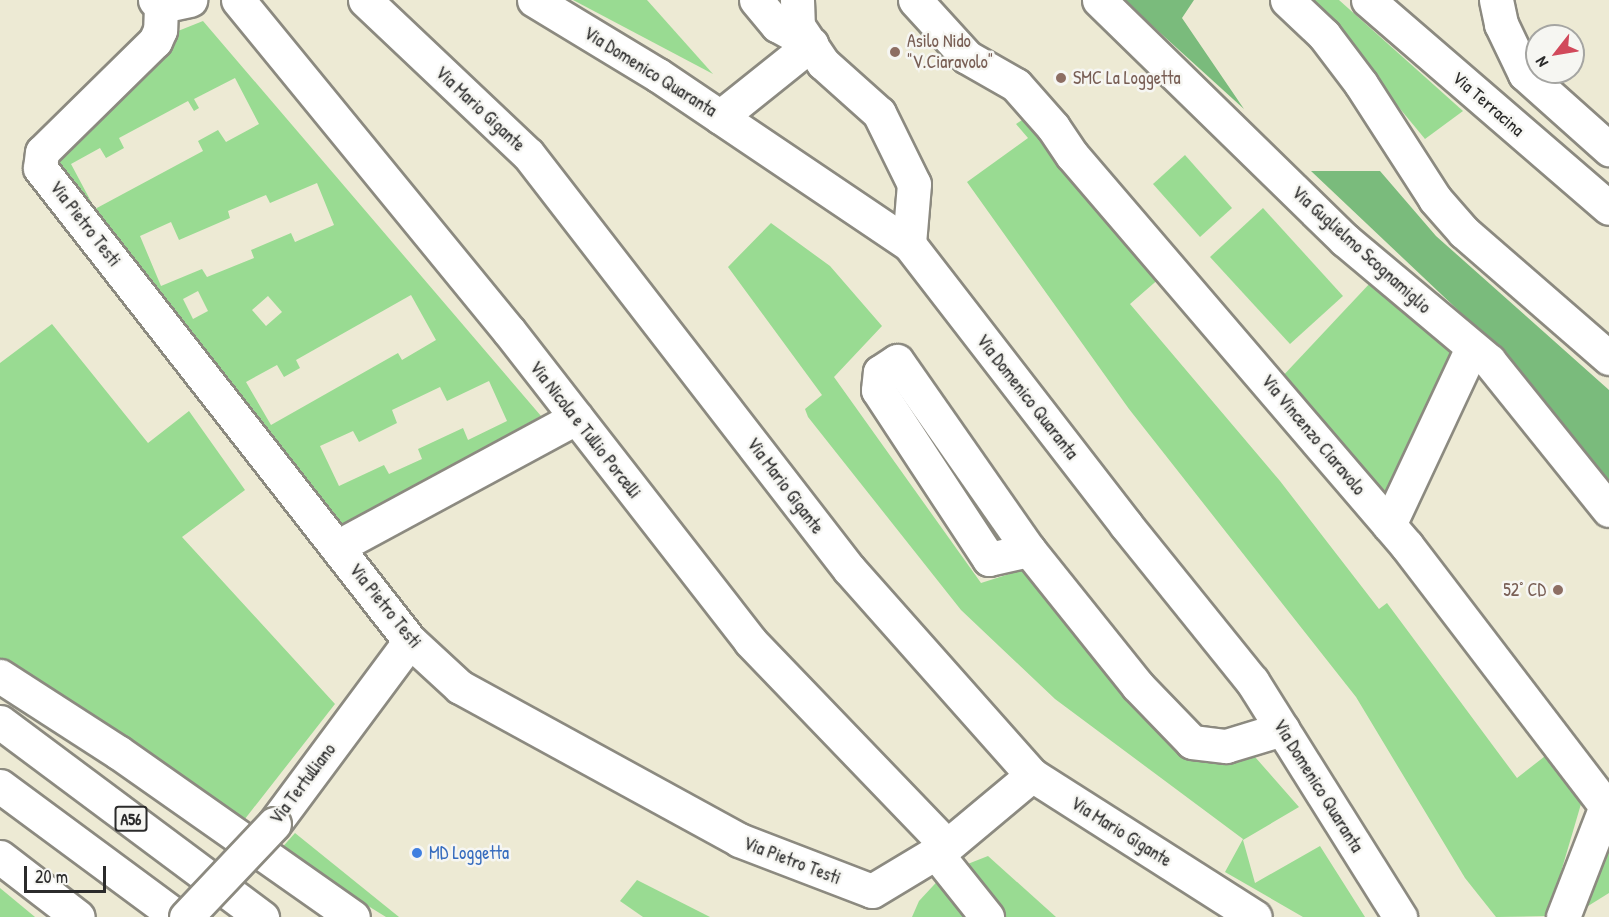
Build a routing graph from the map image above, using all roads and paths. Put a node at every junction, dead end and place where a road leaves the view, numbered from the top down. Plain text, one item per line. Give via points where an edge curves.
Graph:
1 (238, 0) edge
2 (365, 0) edge
3 (534, 0) edge
4 (756, 0) edge
5 (797, 0) edge
6 (915, 0) edge
7 (1099, 0) edge
8 (1287, 0) edge
9 (1368, 0) edge
10 (1496, 0) edge
11 (168, 2) edge
12 (810, 44) junction
13 (720, 117) junction
14 (1609, 149) edge
15 (1609, 208) edge
16 (909, 244) junction
17 (1472, 348) junction
18 (1609, 358) edge
19 (576, 418) junction
20 (1609, 510) edge
21 (1389, 525) junction
22 (337, 547) junction
23 (1029, 550) junction
24 (410, 641) junction
25 (0, 676) edge
26 (0, 722) edge
27 (1282, 729) junction
28 (1032, 775) junction
29 (0, 786) edge
30 (1608, 807) edge
31 (941, 849) junction
32 (0, 856) edge
33 (869, 904) edge
34 (78, 917) edge
35 (177, 917) edge
36 (186, 917) edge
37 (262, 917) edge
38 (353, 917) edge
39 (987, 917) edge
40 (1255, 917) edge
41 (1400, 917) edge
42 (1563, 917) edge

1 - 19 main road, Via Nicola e Tullio Porcelli
2 - 28 main road, Via Mario Gigante via 528,154 849,569
3 - 13 main road, Via Domenico Quaranta
4 - 12 main road via 777,25
5 - 12 main road via 798,26
6 - 21 main road, Via Vincenzo Ciaravolo via 967,57 1016,85
7 - 17 main road, Via Guglielmo Scognamiglio via 1345,240
8 - 18 main road via 1324,35 1442,207 1464,232
9 - 15 main road, Via Terracina
10 - 14 main road via 1501,24 1525,74
11 - 22 main road, Via Pietro Testi via 155,41 42,152 40,168
12 - 13 main road
12 - 16 main road via 823,63 879,113 914,184
13 - 16 main road, Via Domenico Quaranta
16 - 27 main road, Via Domenico Quaranta via 1252,681
17 - 20 main road, Via Guglielmo Scognamiglio via 1489,361
17 - 21 main road
19 - 22 main road
19 - 31 main road, Via Nicola e Tullio Porcelli via 750,641
21 - 30 main road, Via Vincenzo Ciaravolo
22 - 24 main road, Via Pietro Testi
23 - 23 main road via 989,559 878,390 880,372 897,361
23 - 27 main road via 1137,685 1192,742 1226,746
24 - 33 main road, Via Pietro Testi via 460,687 551,740
24 - 36 main road, Via Tertulliano, bridge via 274,824
25 - 38 main road via 118,752
26 - 37 main road, A56
27 - 41 main road, Via Domenico Quaranta
28 - 31 main road, Via Pietro Testi
28 - 40 main road, Via Mario Gigante
29 - 35 main road
30 - 42 main road, Via Vincenzo Ciaravolo
31 - 33 main road, Via Pietro Testi
31 - 39 main road, Via Nicola e Tullio Porcelli
32 - 34 main road

